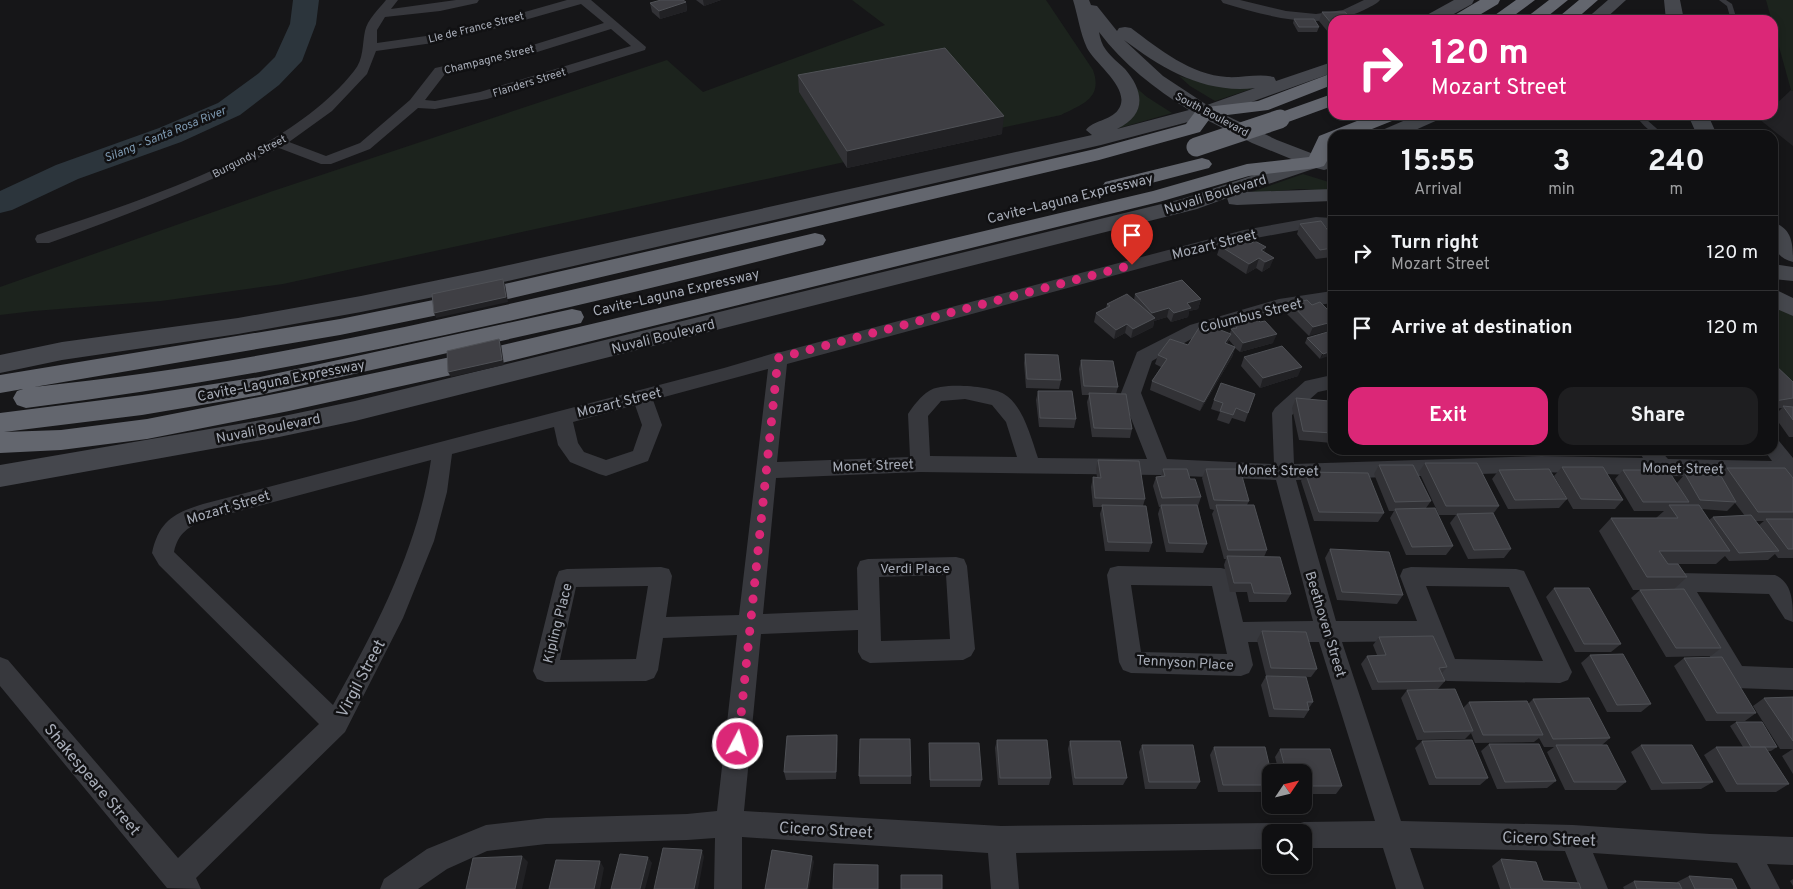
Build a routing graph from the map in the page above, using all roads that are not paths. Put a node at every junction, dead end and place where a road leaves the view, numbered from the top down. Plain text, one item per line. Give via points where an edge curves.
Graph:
1 (392, 0) edge
2 (473, 0) edge
3 (580, 0) edge
4 (584, 0) edge
5 (1083, 0) edge
6 (1227, 0) edge
7 (1374, 0) edge
8 (1466, 0) edge
9 (1492, 0) edge
10 (1527, 0) edge
11 (1560, 0) edge
12 (1590, 0) edge
13 (1618, 0) edge
14 (1672, 0) edge
15 (1722, 0) edge
16 (381, 14) junction
17 (1333, 15) edge
18 (1440, 15) edge
19 (1467, 15) edge
20 (1504, 15) edge
21 (1539, 15) edge
22 (1570, 15) edge
23 (1600, 15) edge
24 (1674, 15) edge
25 (1733, 15) edge
26 (1328, 16) edge
27 (613, 24) junction
28 (371, 48) junction
29 (1328, 71) edge
30 (1328, 72) edge
31 (1328, 101) edge
32 (415, 103) junction
33 (1204, 112) junction
34 (1328, 120) edge
35 (1377, 120) edge
36 (1422, 120) edge
37 (1643, 120) edge
38 (1352, 130) edge
39 (1398, 130) edge
40 (1654, 130) edge
41 (1328, 139) edge
42 (278, 143) junction
43 (1327, 161) edge
44 (952, 173) junction
45 (1328, 194) edge
46 (1189, 204) junction
47 (1328, 223) edge
48 (1778, 236) edge
49 (43, 239) dead end
50 (1793, 255) edge
51 (1778, 272) edge
52 (1793, 274) edge
53 (1328, 298) edge
54 (1778, 299) edge
55 (1793, 308) edge
56 (778, 358) junction
57 (0, 364) edge
58 (1328, 383) edge
59 (0, 384) edge
60 (642, 397) junction
61 (0, 400) edge
62 (562, 416) junction
63 (0, 423) edge
64 (0, 443) edge
65 (443, 450) junction
66 (1778, 453) edge
67 (1652, 455) edge
68 (1535, 457) edge
69 (920, 464) junction
70 (1030, 465) junction
71 (1160, 467) junction
72 (1664, 468) junction
73 (766, 470) junction
74 (1792, 470) edge
75 (1284, 472) junction
76 (0, 476) edge
77 (1793, 612) edge
78 (869, 620) junction
79 (750, 624) junction
80 (652, 628) junction
81 (1327, 631) junction
82 (1432, 631) junction
83 (1233, 632) junction
84 (0, 668) edge
85 (1793, 679) edge
86 (336, 724) junction
87 (730, 823) junction
88 (1394, 834) junction
89 (1312, 835) edge
90 (1262, 836) edge
91 (1573, 838) junction
92 (1001, 840) junction
93 (1745, 851) junction
94 (1793, 851) edge
95 (182, 883) edge
96 (394, 889) edge
97 (728, 889) edge
98 (1004, 889) edge
99 (1410, 889) edge
100 (1594, 889) edge
101 (1766, 889) edge

1 - 16 street, Burgundy Street
2 - 16 street via 440,8
3 - 28 street, Lle de France Street via 433,39
4 - 27 street
5 - 29 main road via 1164,61 1200,78 1222,83 1254,83
5 - 33 main road, South Boulevard via 1137,64 1167,89
5 - 44 main road via 1097,50 1127,89 1131,102 1125,115 1109,125 1018,149
6 - 26 street via 1282,15
7 - 17 street
8 - 18 main road
9 - 19 highway
10 - 20 highway
11 - 21 highway
12 - 22 highway
13 - 23 main road
14 - 24 main road
15 - 25 lane via 1730,5
16 - 28 street, Burgundy Street via 370,30
27 - 32 street, Champagne Street via 513,55 440,71
27 - 32 street, Flanders Street via 640,47 482,96 435,105
28 - 42 street, Burgundy Street via 362,71 327,108
30 - 33 main road
31 - 61 highway, Cavite–Laguna Expressway, bridge via 1196,147 1102,173 516,311 300,357 94,390
32 - 42 street, Champagne Street via 365,146 326,161
33 - 43 main road, South Boulevard via 1272,145
33 - 44 main road
33 - 59 highway via 1193,128 1099,154 448,305 311,332
34 - 63 highway, Cavite–Laguna Expressway via 1215,160 1146,180 576,316 298,379 142,406
35 - 38 highway
36 - 39 main road
37 - 40 lane
41 - 43 highway
42 - 49 street, Burgundy Street via 213,175
43 - 46 main road, Nuvali Boulevard
43 - 64 highway via 1247,170 1159,196 465,363 298,399 148,428 61,440
44 - 57 main road via 361,304 238,326 62,351
45 - 46 main road
46 - 76 main road, Nuvali Boulevard via 355,411
47 - 56 street, Mozart Street via 1244,235
48 - 50 main road
51 - 52 main road
53 - 71 street, Columbus Street via 1279,305 1196,329 1144,357 1131,393
54 - 55 main road
56 - 60 street, Mozart Street
56 - 73 street
58 - 75 street, Beethoven Street via 1312,386 1282,413
60 - 62 street, Mozart Street
60 - 62 street via 652,425 641,456 606,468 577,457 568,445
62 - 65 street, Mozart Street
65 - 86 street, Virgil Street via 437,492 423,541 391,618
65 - 86 street, Mozart Street via 204,512 183,520 168,533 163,553 167,559
66 - 74 street
67 - 72 street
68 - 72 street, Monet Street
68 - 75 street, Monet Street
69 - 70 street, Monet Street
69 - 70 street via 918,414 936,395 965,392 998,399 1015,419
69 - 73 street, Monet Street
70 - 71 street, Monet Street
71 - 75 street, Monet Street
72 - 74 street, Monet Street
73 - 79 street
75 - 81 street, Beethoven Street
77 - 85 street via 1775,585 1679,582 1735,677
78 - 78 street, Verdi Place via 870,652 964,649 956,566 868,568
78 - 79 street
79 - 80 street
79 - 87 street
80 - 80 street, Kipling Place via 661,576 567,578 545,671 646,670
81 - 82 street
81 - 83 street
81 - 88 street, Beethoven Street
82 - 82 street via 1448,670 1560,672 1516,578 1411,576
83 - 83 street, Tennyson Place via 1221,577 1118,575 1131,662 1241,665
84 - 95 street, Shakespeare Street
86 - 95 street, Virgil Street
87 - 92 street, Cicero Street
87 - 96 street, Cicero Street via 546,831 486,838 437,859
87 - 97 street
88 - 89 street, Cicero Street
88 - 91 street, Cicero Street
88 - 99 street, Beethoven Street
90 - 92 street, Cicero Street
91 - 93 street, Cicero Street
91 - 100 street
92 - 98 street
93 - 94 street, Cicero Street
93 - 101 street

